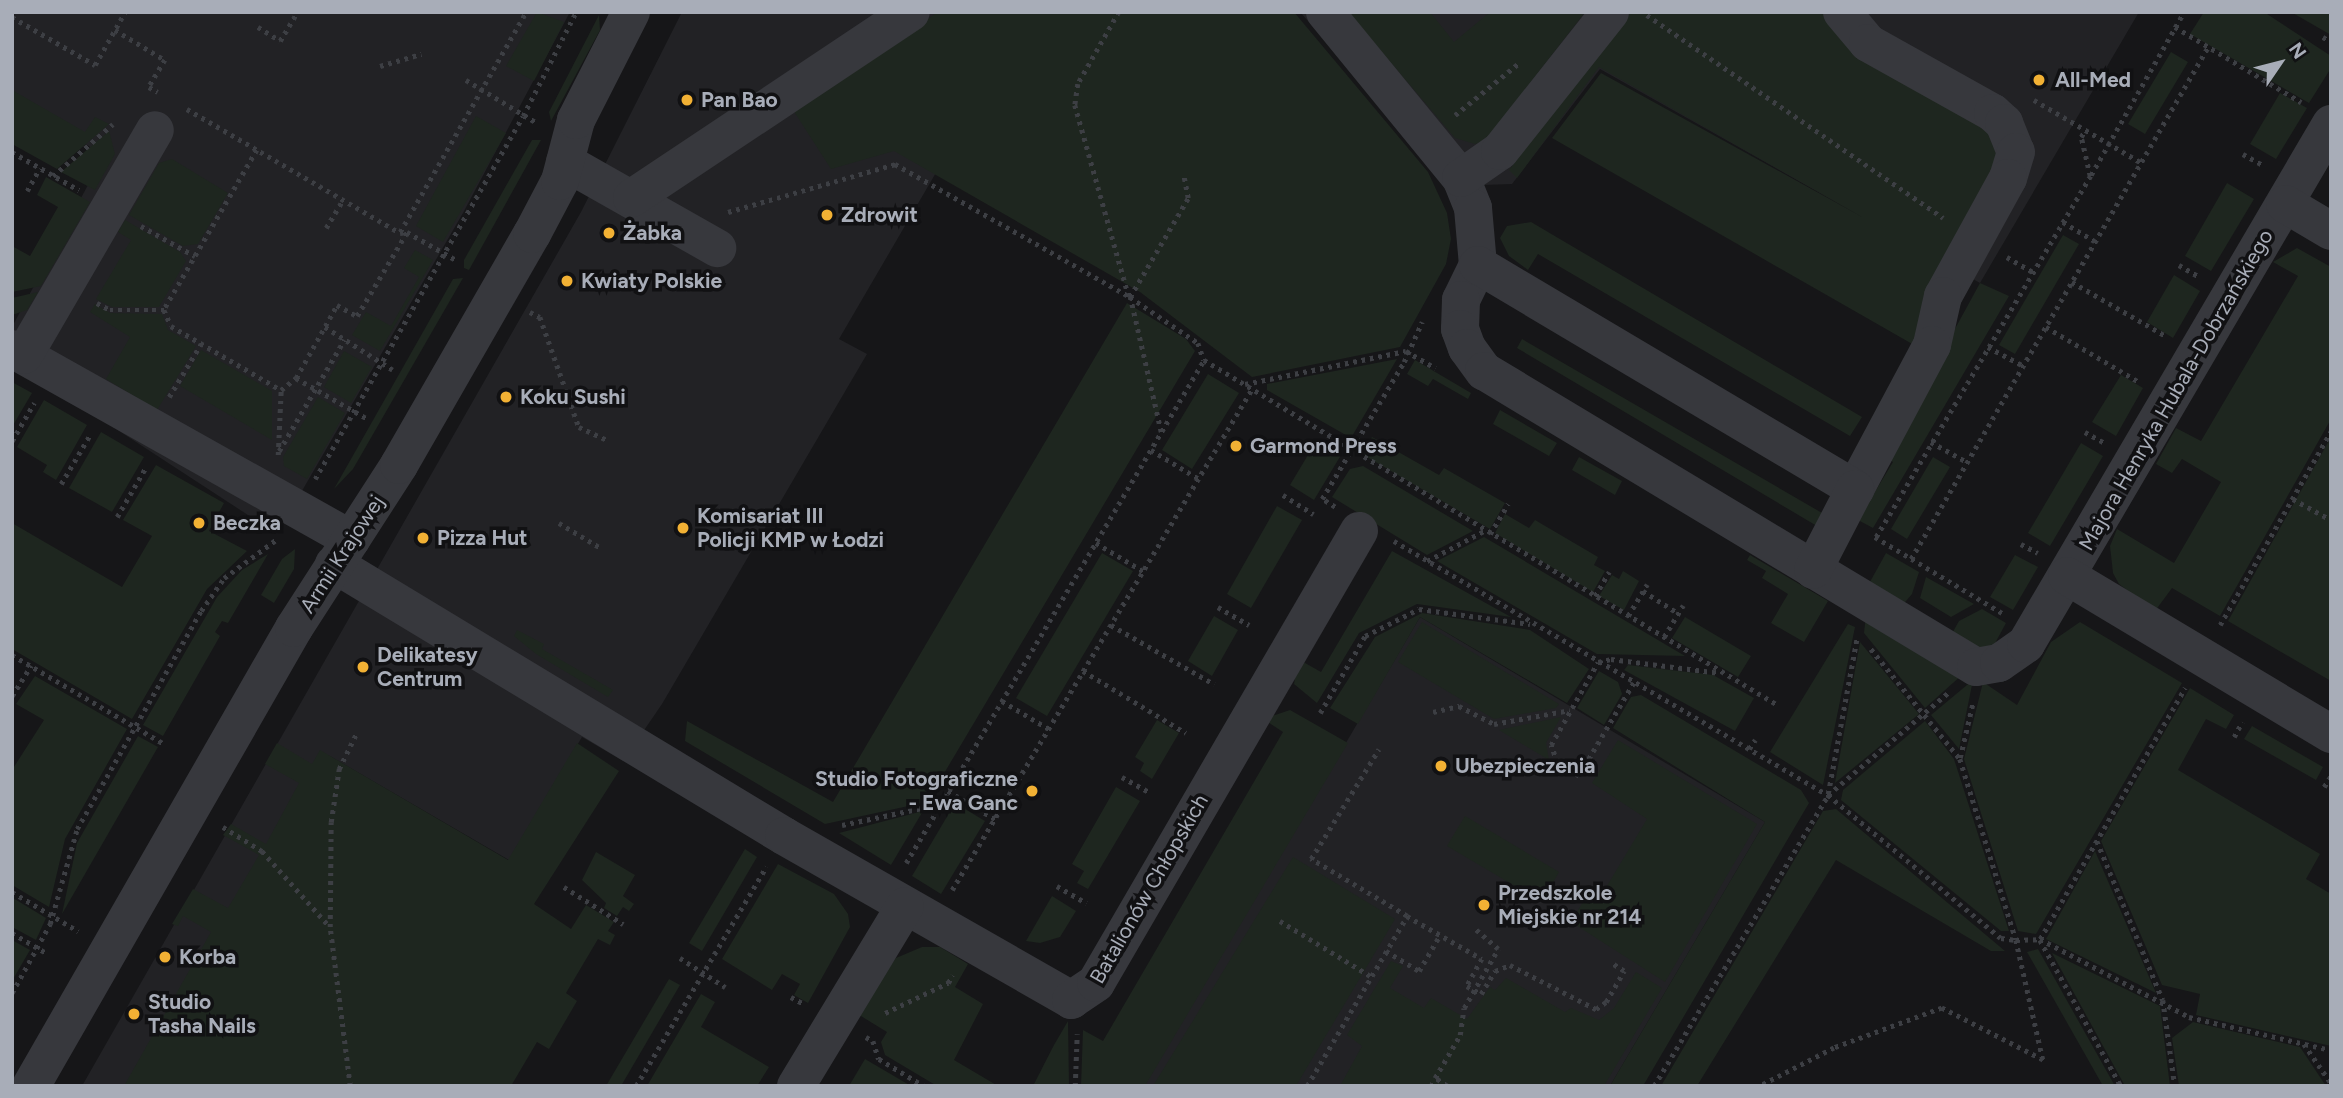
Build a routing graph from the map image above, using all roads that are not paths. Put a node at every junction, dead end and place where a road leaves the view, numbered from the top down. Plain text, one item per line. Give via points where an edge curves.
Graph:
1 (631, 12) edge
2 (911, 12) edge
3 (1325, 12) edge
4 (1609, 12) edge
5 (1842, 12) edge
6 (161, 107) road end
7 (2323, 117) edge
8 (565, 162) junction
9 (1461, 178) junction
10 (2281, 188) junction
11 (632, 198) junction
12 (2331, 231) edge
13 (717, 248) dead end
14 (1478, 265) junction
15 (18, 352) edge
16 (1858, 514) junction
17 (1362, 526) road end
18 (342, 552) junction
19 (2067, 576) junction
20 (1843, 597) junction
21 (2331, 734) edge
22 (896, 900) junction
23 (31, 1086) edge
24 (796, 1086) edge

1 - 8 street, Armii Krajowej via 576,120
2 - 11 street
3 - 9 street
4 - 9 street via 1500,151
5 - 16 street via 1868,43 1993,113 2004,124 2016,152 1939,306 1932,345
6 - 15 street via 64,286
7 - 10 street, Majora Henryka Hubala-Dobrzańskiego
8 - 11 street
8 - 18 street, Armii Krajowej via 532,233 399,465
9 - 14 street via 1473,208
10 - 12 street
10 - 19 street, Majora Henryka Hubala-Dobrzańskiego
11 - 13 street
14 - 16 street
14 - 20 street via 1461,300 1460,329 1484,371
15 - 18 street, Batalionów Chłopskich
16 - 20 street
17 - 22 street, Batalionów Chłopskich via 1088,993 1071,1000 1062,998
18 - 22 street, Batalionów Chłopskich via 784,836
18 - 23 street, Armii Krajowej
19 - 20 street, Majora Henryka Hubala-Dobrzańskiego via 2026,644 1999,663 1976,667
19 - 21 street
22 - 24 street via 846,1026

